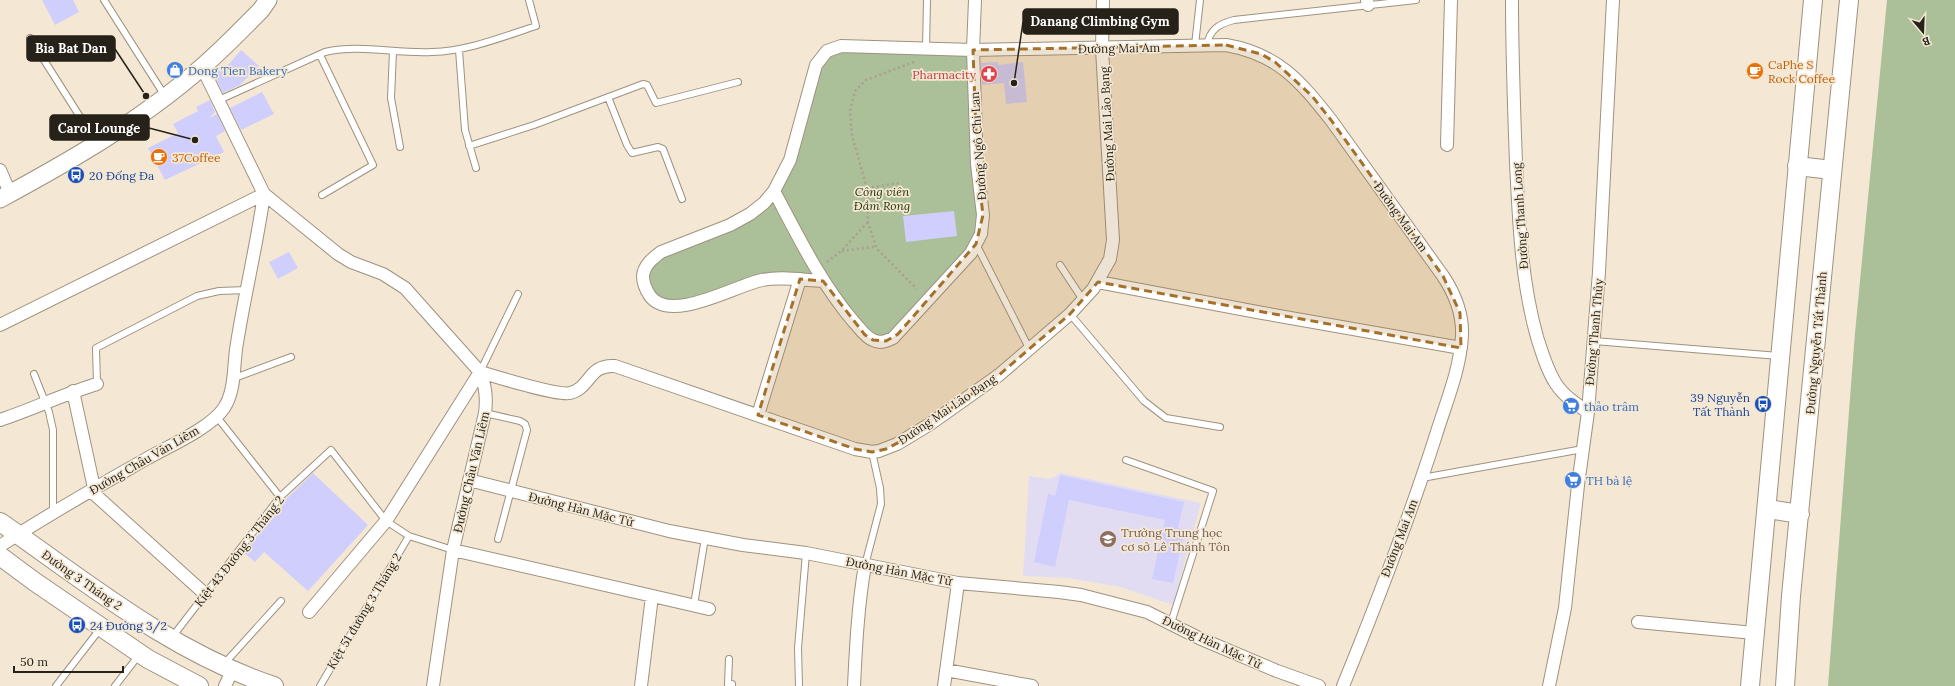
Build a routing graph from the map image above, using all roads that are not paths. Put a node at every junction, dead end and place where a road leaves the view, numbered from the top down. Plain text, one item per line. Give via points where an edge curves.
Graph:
1 (104, 0) edge
2 (268, 0) edge
3 (529, 0) edge
4 (927, 0) edge
5 (975, 0) edge
6 (1103, 0) edge
7 (1200, 0) edge
8 (1416, 0) edge
9 (1451, 0) edge
10 (1512, 0) edge
11 (1613, 0) edge
12 (1813, 0) edge
13 (1849, 0) edge
14 (1368, 2) edge
15 (30, 38) dead end
16 (1201, 45) junction
17 (1102, 49) junction
18 (459, 50) junction
19 (926, 50) junction
20 (973, 50) junction
21 (393, 51) junction
22 (320, 55) junction
23 (202, 67) junction
24 (738, 82) dead end
25 (165, 96) junction
26 (608, 97) junction
27 (219, 100) junction
28 (96, 142) junction
29 (1447, 145) dead end
30 (469, 146) junction
31 (400, 147) dead end
32 (1797, 166) junction
33 (476, 168) dead end
34 (0, 170) edge
35 (1832, 170) junction
36 (774, 191) junction
37 (264, 194) junction
38 (322, 195) dead end
39 (5, 196) edge
40 (682, 199) dead end
41 (976, 244) junction
42 (1060, 265) dead end
43 (800, 279) junction
44 (823, 281) junction
45 (1098, 282) junction
46 (247, 290) junction
47 (518, 294) dead end
48 (1084, 300) junction
49 (1070, 314) junction
50 (0, 325) edge
51 (1594, 341) junction
52 (1461, 348) junction
53 (1030, 350) junction
54 (1780, 356) junction
55 (291, 357) dead end
56 (480, 372) junction
57 (34, 374) dead end
58 (232, 379) junction
59 (98, 384) joint
60 (73, 391) junction
61 (46, 404) junction
62 (1588, 412) junction
63 (485, 413) junction
64 (758, 415) junction
65 (217, 417) junction
66 (0, 420) edge
67 (1220, 427) dead end
68 (1583, 449) junction
69 (872, 452) junction
70 (1126, 460) dead end
71 (1422, 478) junction
72 (469, 480) junction
73 (92, 489) junction
74 (511, 491) junction
75 (280, 497) junction
76 (1768, 509) junction
77 (53, 513) junction
78 (1800, 514) junction
79 (386, 521) junction
80 (0, 522) edge
81 (18, 534) junction
82 (409, 536) junction
83 (705, 538) junction
84 (498, 539) dead end
85 (0, 546) edge
86 (453, 550) junction
87 (806, 553) junction
88 (0, 556) edge
89 (865, 565) junction
90 (958, 583) junction
91 (205, 594) junction
92 (652, 596) junction
93 (281, 601) dead end
94 (694, 605) junction
95 (709, 608) dead end
96 (309, 612) dead end
97 (1638, 622) dead end
98 (1171, 623) junction
99 (101, 628) junction
100 (1754, 633) junction
101 (170, 639) junction
102 (140, 653) junction
103 (729, 659) dead end
104 (946, 670) junction
105 (226, 674) edge
106 (194, 685) edge
107 (56, 686) edge
108 (115, 686) edge
109 (274, 686) edge
110 (320, 686) edge
111 (433, 686) edge
112 (641, 686) edge
113 (732, 686) edge
114 (799, 686) edge
115 (854, 686) edge
116 (944, 686) edge
117 (1032, 686) edge
118 (1319, 686) edge
119 (1343, 686) edge
120 (1550, 686) edge
121 (1750, 686) edge
122 (1785, 686) edge

1 - 25 lane
2 - 23 main road via 261,10
3 - 18 lane via 536,26
4 - 19 lane
5 - 20 street, Đường Ngô Chi Lan
6 - 17 street, Đường Mai Lão Bạng
7 - 16 lane
8 - 14 lane
9 - 29 street
10 - 62 street, Đường Thanh Long via 1512,66 1519,228 1531,315 1541,349 1556,384 1566,396
11 - 51 street, Đường Thanh Thủy via 1600,272
12 - 32 main road
13 - 35 main road, Đường Nguyễn Tất Thành
14 - 16 lane via 1234,20 1218,25
15 - 28 lane
16 - 17 street, Đường Mai Am
16 - 52 street, Đường Mai Am via 1242,48 1261,54 1291,75 1312,96 1451,288 1460,313
17 - 20 street, Đường Mai Am
17 - 45 street, Đường Mai Lão Bạng via 1113,240 1110,259
18 - 21 lane
18 - 30 lane via 465,130
19 - 20 street
19 - 36 street via 841,46 827,51 816,64 790,160
20 - 41 street, Đường Ngô Chi Lan via 977,164 983,215 981,234
21 - 22 lane via 352,48
21 - 31 lane via 391,98
22 - 27 lane
22 - 38 lane via 373,165
23 - 25 main road
23 - 27 street, Đường Châu Văn Liêm
24 - 26 lane via 657,103 654,102 645,84
25 - 28 main road
26 - 30 lane
26 - 40 lane via 632,153 658,147 662,149
27 - 37 street, Đường Châu Văn Liêm
28 - 39 main road
30 - 33 lane
32 - 35 main road
32 - 54 main road
34 - 39 street
35 - 78 main road, Đường Nguyễn Tất Thành
36 - 43 street via 750,214 730,225 661,252 646,267 643,274 644,282 653,299 672,306 715,297 774,278
36 - 44 street, Đường Ngô Chi Lan
37 - 46 street, Đường Châu Văn Liêm
37 - 50 street
37 - 56 street, Đường Châu Văn Liêm via 338,254 351,262 383,274 405,288
41 - 44 street, Đường Ngô Chi Lan via 971,253 898,334 886,341 873,340 865,335
41 - 53 lane
42 - 48 lane
43 - 44 street
43 - 64 street
45 - 48 street, Đường Mai Lão Bạng
45 - 52 street
46 - 58 street, Đường Châu Văn Liêm
46 - 59 lane via 219,291 192,298 96,348
47 - 56 lane
48 - 49 street, Đường Mai Lão Bạng
49 - 53 street, Đường Mai Lão Bạng
49 - 67 lane via 1144,401 1166,418
51 - 54 lane
51 - 62 street, Đường Thanh Thủy
52 - 71 street, Đường Mai Am via 1455,376
53 - 69 street, Đường Mai Lão Bạng via 999,375 913,435 886,449
54 - 76 main road
55 - 58 lane
56 - 63 street, Đường Châu Văn Liêm via 487,394
56 - 64 street, Đường Mai Lão Bạng via 565,394 580,389 596,370 615,366
56 - 79 street
57 - 61 lane
58 - 65 street, Đường Châu Văn Liêm via 228,402
59 - 60 street
60 - 61 street
60 - 73 street
61 - 66 street
61 - 77 lane via 53,430
62 - 68 street, Đường Thanh Thủy
63 - 72 street, Đường Châu Văn Liêm
63 - 74 lane via 525,424 527,430
64 - 69 street, Đường Mai Lão Bạng via 855,449
65 - 73 street, Đường Châu Văn Liêm
65 - 75 lane
68 - 71 lane
68 - 120 street, Đường Thanh Thủy via 1565,608
69 - 89 lane via 881,504
70 - 98 lane via 1212,491
71 - 119 street, Đường Mai Am
72 - 74 street, Đường Hàn Mặc Tử
72 - 86 street, Đường Châu Văn Liêm
73 - 77 street, Đường Châu Văn Liêm
73 - 91 street
74 - 83 street, Đường Hàn Mặc Tử
74 - 84 lane
75 - 79 lane, Kiệt 43 Đường 3 Tháng 2 via 331,450
75 - 91 lane, Kiệt 43 Đường 3 Tháng 2
76 - 78 main road
76 - 100 main road
77 - 81 street, Đường Châu Văn Liêm
78 - 122 main road, Đường Nguyễn Tất Thành
79 - 82 lane
79 - 96 street
80 - 81 main road, Đường 3 Tháng 2
81 - 85 street, Đường Châu Văn Liêm
81 - 101 main road, Đường 3 Tháng 2
82 - 86 lane
82 - 110 lane, Kiệt 51 đường 3 Tháng 2
83 - 87 street, Đường Hàn Mặc Tử
83 - 94 lane
86 - 92 street
86 - 111 street, Đường Châu Văn Liêm
87 - 89 street, Đường Hàn Mặc Tử
87 - 114 lane via 798,648
88 - 99 main road
89 - 90 street, Đường Hàn Mặc Tử
89 - 115 street via 861,586
90 - 98 street, Đường Hàn Mặc Tử via 1081,595 1147,612
90 - 104 street
91 - 101 lane, Kiệt 43 Đường 3 Tháng 2
92 - 94 street
92 - 112 street
93 - 105 lane
94 - 95 street
97 - 100 street
98 - 118 street, Đường Hàn Mặc Tử via 1199,638
99 - 102 main road
99 - 107 lane
100 - 121 main road
101 - 105 main road, Đường 3 Tháng 2
102 - 106 main road
102 - 108 lane
103 - 113 lane via 728,684
104 - 116 street
104 - 117 street
105 - 109 main road, Đường 3 Tháng 2

